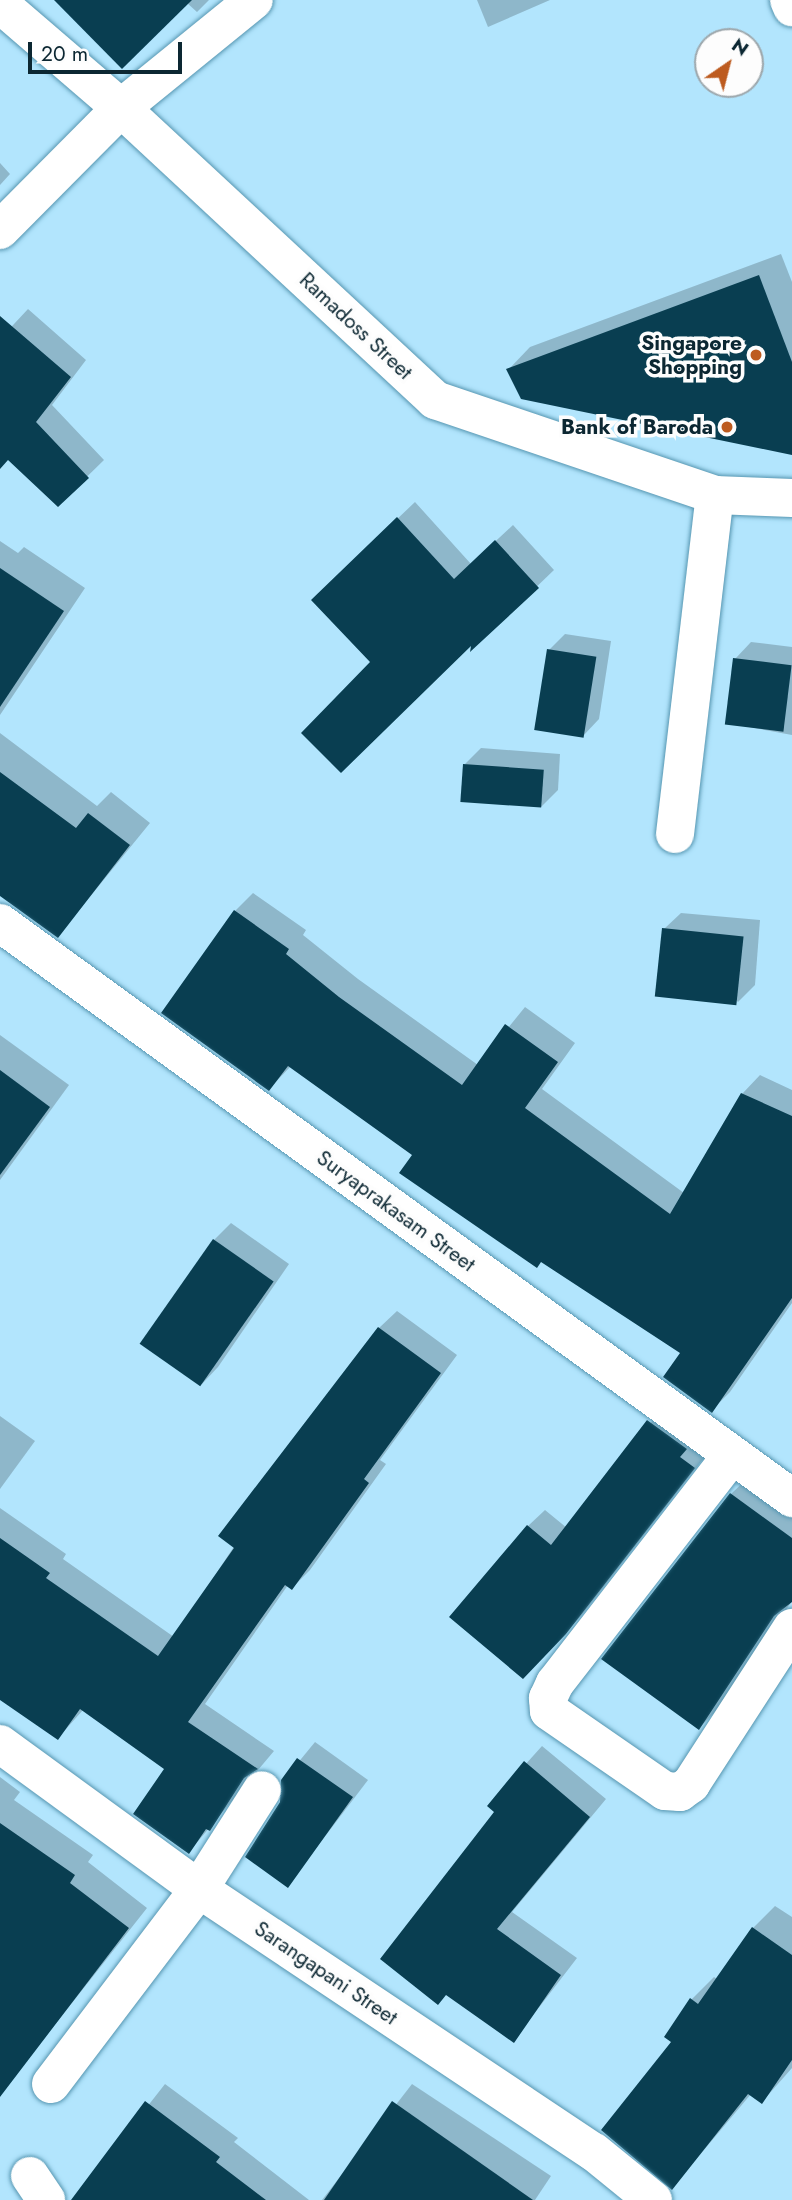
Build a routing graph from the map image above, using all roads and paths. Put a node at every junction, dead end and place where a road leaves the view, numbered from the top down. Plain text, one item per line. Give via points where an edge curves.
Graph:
1 (254, 0) edge
2 (789, 0) edge
3 (0, 4) edge
4 (792, 7) edge
5 (121, 108) junction
6 (0, 230) edge
7 (715, 495) junction
8 (792, 498) edge
9 (675, 834) dead end
10 (0, 923) edge
11 (732, 1455) junction
12 (792, 1499) edge
13 (792, 1628) edge
14 (0, 1744) edge
15 (262, 1790) dead end
16 (199, 1889) junction
17 (51, 2084) dead end
18 (653, 2200) edge

1 - 5 main road
2 - 4 main road
3 - 5 main road, Ramadoss Street
5 - 6 main road
5 - 7 main road, Ramadoss Street via 435,400
7 - 8 main road, Ramadoss Street
7 - 9 main road
10 - 11 main road, Suryaprakasam Street
11 - 12 main road, Suryaprakasam Street
11 - 13 main road via 555,1683 548,1698 549,1711 665,1791 680,1792 691,1784
14 - 16 main road, Sarangapani Street
15 - 16 main road
16 - 17 main road
16 - 18 main road, Sarangapani Street via 594,2152

